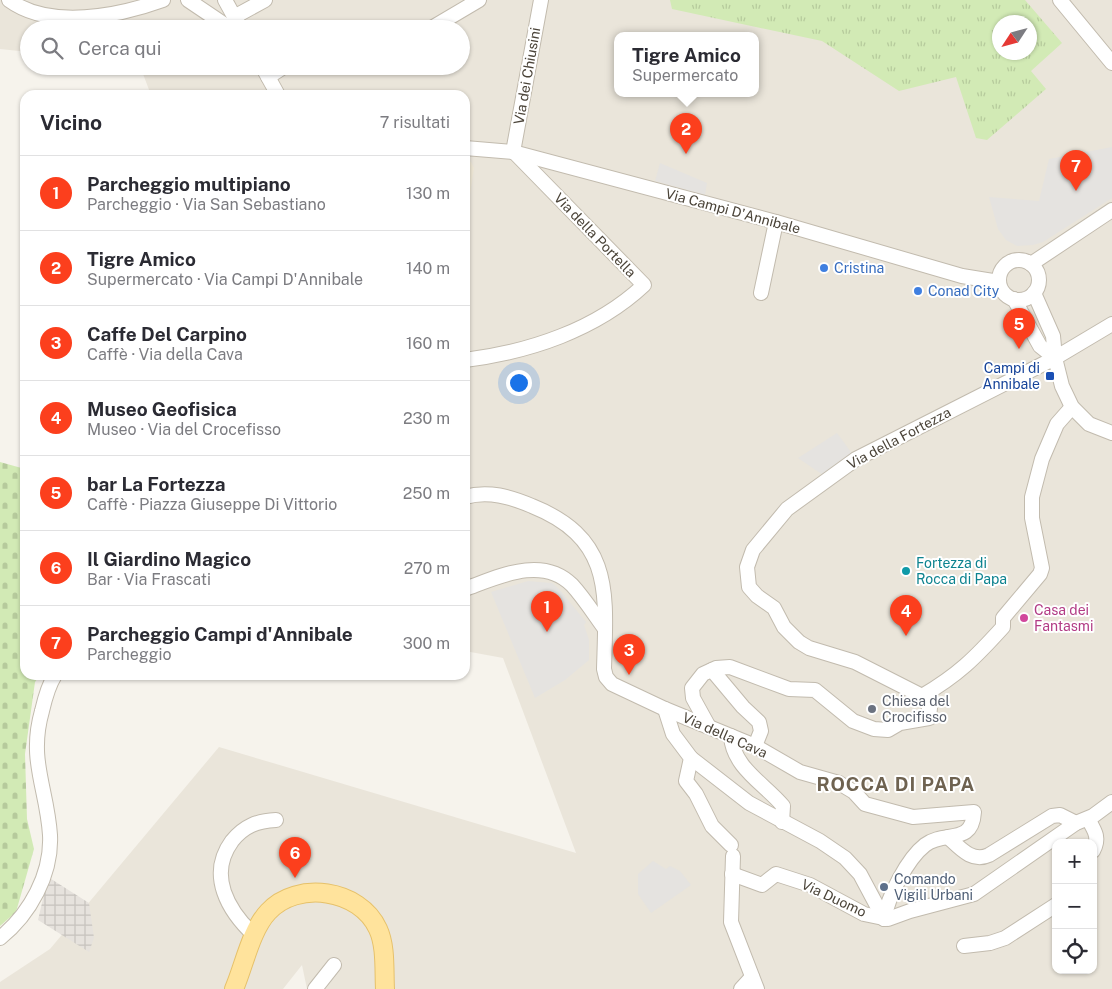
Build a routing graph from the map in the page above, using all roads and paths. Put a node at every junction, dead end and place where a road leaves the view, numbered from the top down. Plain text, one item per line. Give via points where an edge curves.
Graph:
1 (9, 0) edge
2 (163, 0) edge
3 (188, 0) edge
4 (225, 0) edge
5 (264, 0) edge
6 (479, 0) edge
7 (541, 0) edge
8 (1060, 0) edge
9 (226, 20) edge
10 (234, 20) edge
11 (242, 20) edge
12 (445, 20) edge
13 (1112, 62) edge
14 (267, 75) edge
15 (275, 90) edge
16 (470, 148) edge
17 (513, 152) junction
18 (1112, 210) edge
19 (776, 222) junction
20 (1031, 264) junction
21 (1000, 282) junction
22 (761, 293) dead end
23 (1034, 293) junction
24 (1014, 299) junction
25 (1112, 324) edge
26 (1055, 358) junction
27 (470, 359) edge
28 (1072, 407) junction
29 (1112, 433) edge
30 (470, 496) edge
31 (470, 587) edge
32 (605, 629) junction
33 (712, 670) junction
34 (53, 680) edge
35 (924, 698) junction
36 (665, 709) junction
37 (709, 727) junction
38 (731, 736) junction
39 (754, 746) junction
40 (691, 758) junction
41 (1112, 802) edge
42 (276, 820) dead end
43 (1082, 821) junction
44 (782, 822) junction
45 (948, 837) junction
46 (1097, 842) edge
47 (732, 874) junction
48 (1052, 908) edge
49 (884, 919) junction
50 (255, 936) junction
51 (0, 938) edge
52 (964, 946) dead end
53 (334, 965) dead end
54 (754, 983) edge
55 (234, 989) edge
56 (316, 989) edge
57 (385, 989) edge
58 (741, 989) edge

1 - 2 street via 29,11 78,18 126,11
3 - 9 street
4 - 10 street
5 - 11 street
6 - 12 street
7 - 17 street, Via dei Chiusini
8 - 13 street
14 - 15 street
16 - 17 street, Via Campi D'Annibale
17 - 19 street, Via Campi D'Annibale
17 - 27 street, Via della Portella via 644,285 612,310 556,338
18 - 20 street
19 - 21 street, Via Campi D'Annibale via 957,274
19 - 22 street
20 - 21 street via 1020,260 1009,263 1001,271
20 - 23 street via 1039,275 1038,288
21 - 24 street via 1004,293
23 - 24 street via 1025,299
23 - 26 street via 1055,341
24 - 26 street via 1040,346
25 - 26 street, Via della Fortezza
26 - 28 street via 1062,386
26 - 35 street, Via della Fortezza via 856,459 782,514 755,545 748,567 748,583 752,592 774,608 786,629 799,642 855,662
28 - 29 street via 1085,421
28 - 35 street via 1057,424 1042,459 1032,497 1032,518 1041,571 1003,618 1003,627 966,667
30 - 32 street via 491,494 526,503 556,517 578,534 595,559 604,582
31 - 32 street via 520,571 550,572 571,584
32 - 36 street, Via della Cava via 604,673 612,684
33 - 35 street via 730,667 789,689 815,690 853,721 884,731 900,723 929,718 930,708
33 - 37 street via 696,680 692,693
33 - 39 street via 760,725 761,731
34 - 51 street via 46,695 36,741 49,849 35,896 20,918
36 - 37 street, Via della Cava
36 - 40 street via 673,734
37 - 38 street, Via della Cava
38 - 39 street, Via della Cava
38 - 44 street via 740,761 783,806
39 - 45 street, Via della Cava via 800,772 839,783 865,804 901,815 923,817 974,812 971,829
40 - 44 street via 743,799
40 - 47 street via 686,781 712,826 732,851
41 - 43 street, Via Duomo
42 - 50 street via 255,823 241,832 230,844 221,864 225,897 238,919
43 - 45 street via 1052,816 979,858 969,855
43 - 46 street
43 - 49 street, Via Duomo via 978,892
44 - 49 street via 820,841 850,863 860,874
45 - 49 street via 931,841 917,854 890,895
47 - 49 street, Via Duomo via 762,885 776,874 810,885 857,910
47 - 54 street via 731,922
48 - 52 street via 1005,938
50 - 55 main road
50 - 57 main road via 266,915 288,898 323,893 348,898 369,914 379,930
53 - 56 street
54 - 58 street

